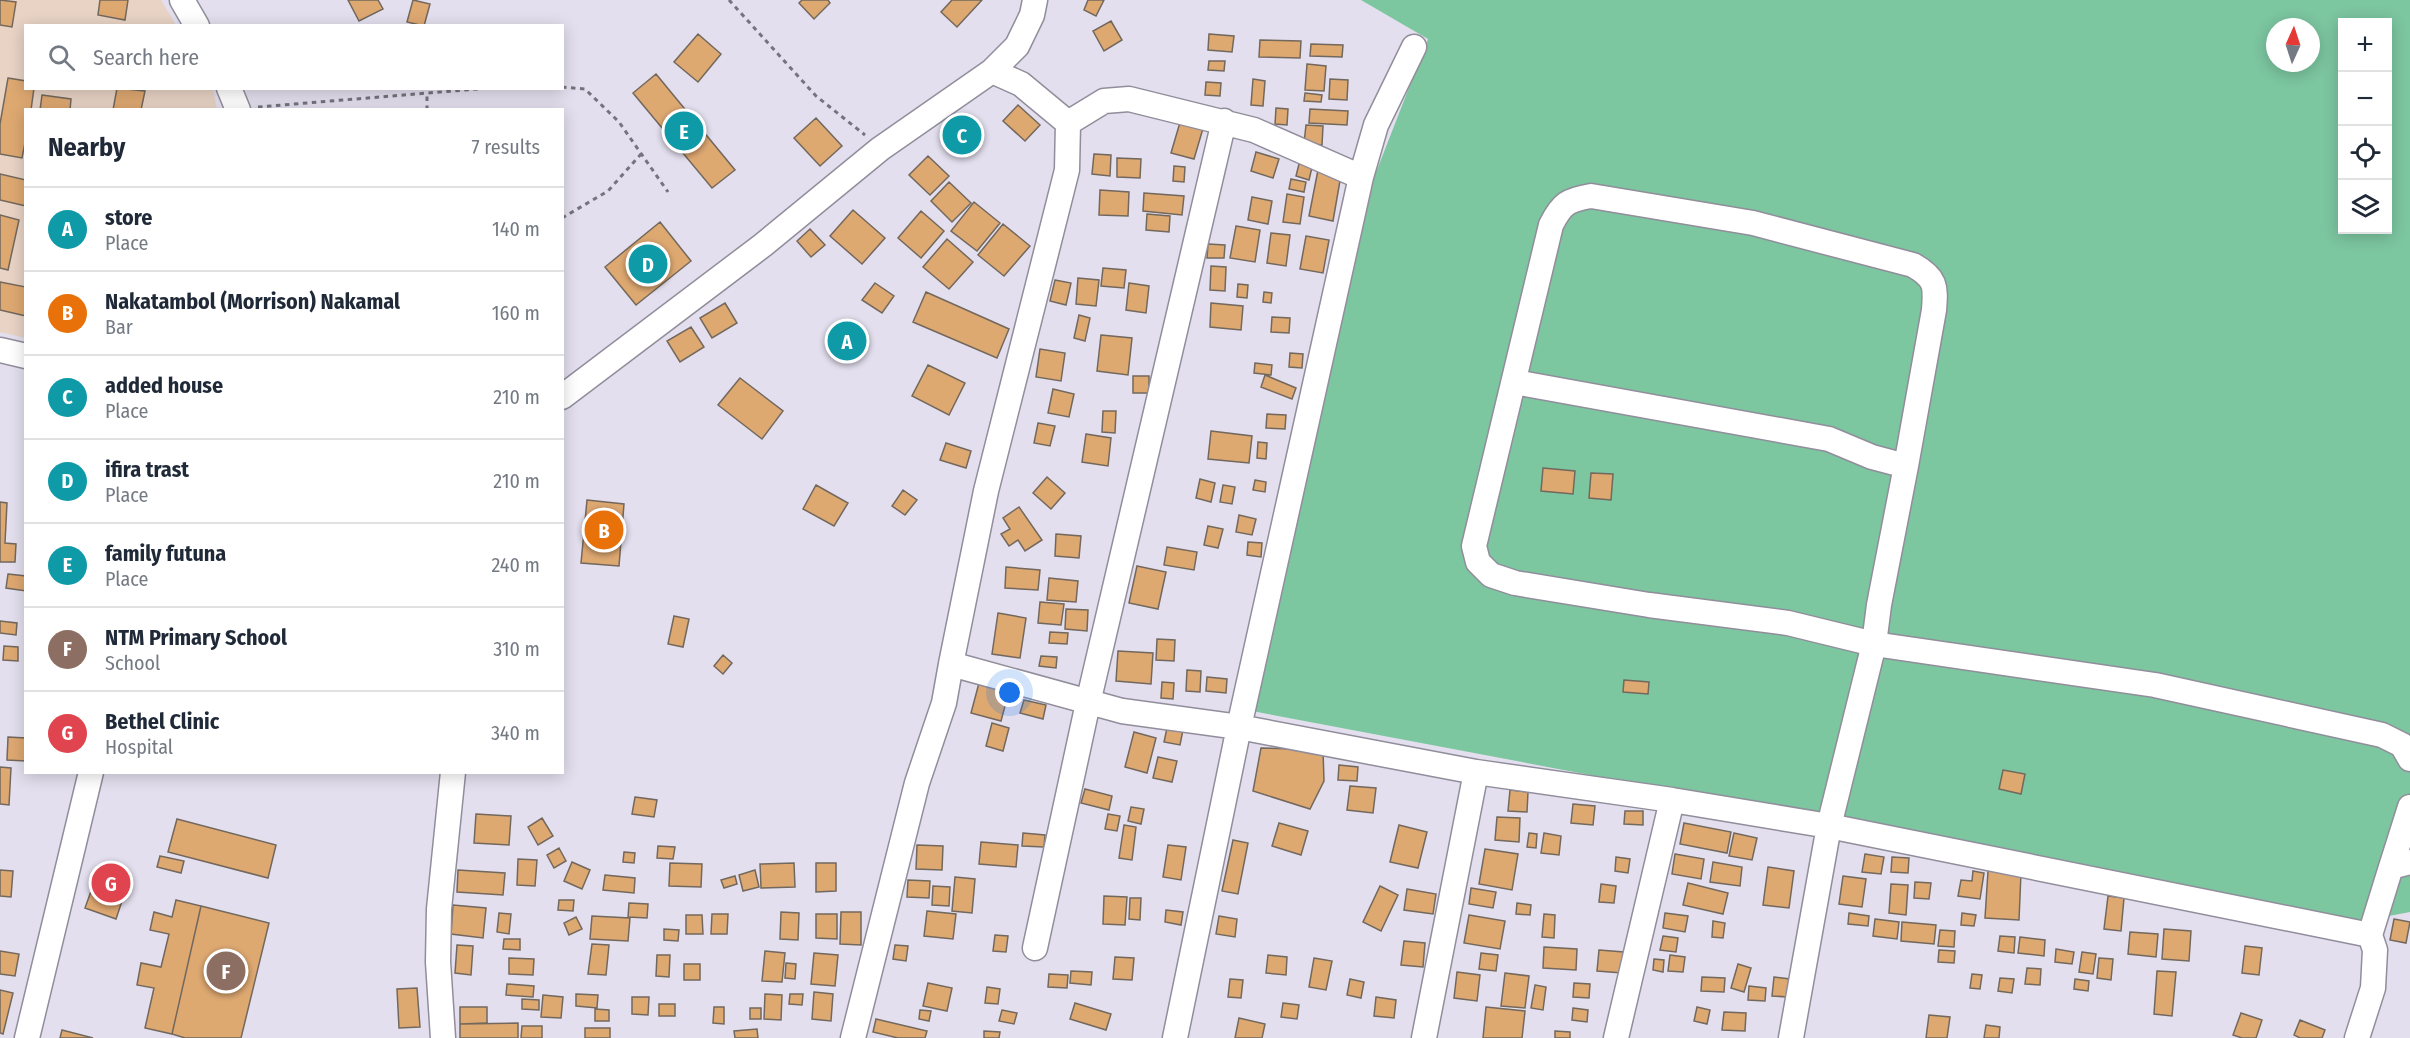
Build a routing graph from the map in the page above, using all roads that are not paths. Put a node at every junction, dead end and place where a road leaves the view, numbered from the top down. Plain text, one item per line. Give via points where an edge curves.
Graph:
1 (182, 0) edge
2 (1035, 0) edge
3 (196, 24) edge
4 (1414, 47) dead end
5 (992, 71) junction
6 (230, 90) edge
7 (238, 108) edge
8 (1224, 121) junction
9 (1068, 123) junction
10 (1361, 177) junction
11 (0, 350) edge
12 (24, 356) edge
13 (1514, 382) junction
14 (564, 395) edge
15 (1906, 466) junction
16 (1874, 644) junction
17 (951, 664) junction
18 (1088, 703) junction
19 (1239, 727) junction
20 (2410, 759) edge
21 (1476, 772) junction
22 (91, 774) edge
23 (453, 774) edge
24 (1672, 800) junction
25 (2410, 807) edge
26 (1828, 826) junction
27 (2400, 865) edge
28 (2370, 935) junction
29 (1035, 948) dead end
30 (27, 1038) edge
31 (443, 1038) edge
32 (854, 1038) edge
33 (1175, 1038) edge
34 (1424, 1038) edge
35 (1616, 1038) edge
36 (1791, 1038) edge
37 (2357, 1038) edge

1 - 3 street
2 - 5 street via 1017,46
4 - 10 street via 1376,125
5 - 9 street via 1021,84
5 - 14 street via 880,149 763,245
6 - 7 street
8 - 9 street via 1129,99 1104,101
8 - 10 street via 1254,130
8 - 18 street
9 - 17 street via 1067,170 986,491
10 - 19 street
11 - 12 street
13 - 15 street via 1829,440
13 - 15 street via 1551,225 1567,202 1591,196 1753,223 1913,265 1933,282 1934,310
13 - 16 street via 1474,546 1478,562 1491,575 1515,583 1638,603 1788,623
15 - 16 street
16 - 20 street via 2155,685 2382,735 2402,745
16 - 26 street
17 - 18 street
17 - 32 street via 944,703 917,783
18 - 19 street
18 - 29 street
19 - 21 street
19 - 33 street
21 - 24 street
21 - 34 street
22 - 30 street
23 - 31 street via 439,909
24 - 26 street
24 - 35 street
25 - 27 street
26 - 28 street
26 - 36 street
27 - 28 street
28 - 37 street via 2375,950 2373,988

